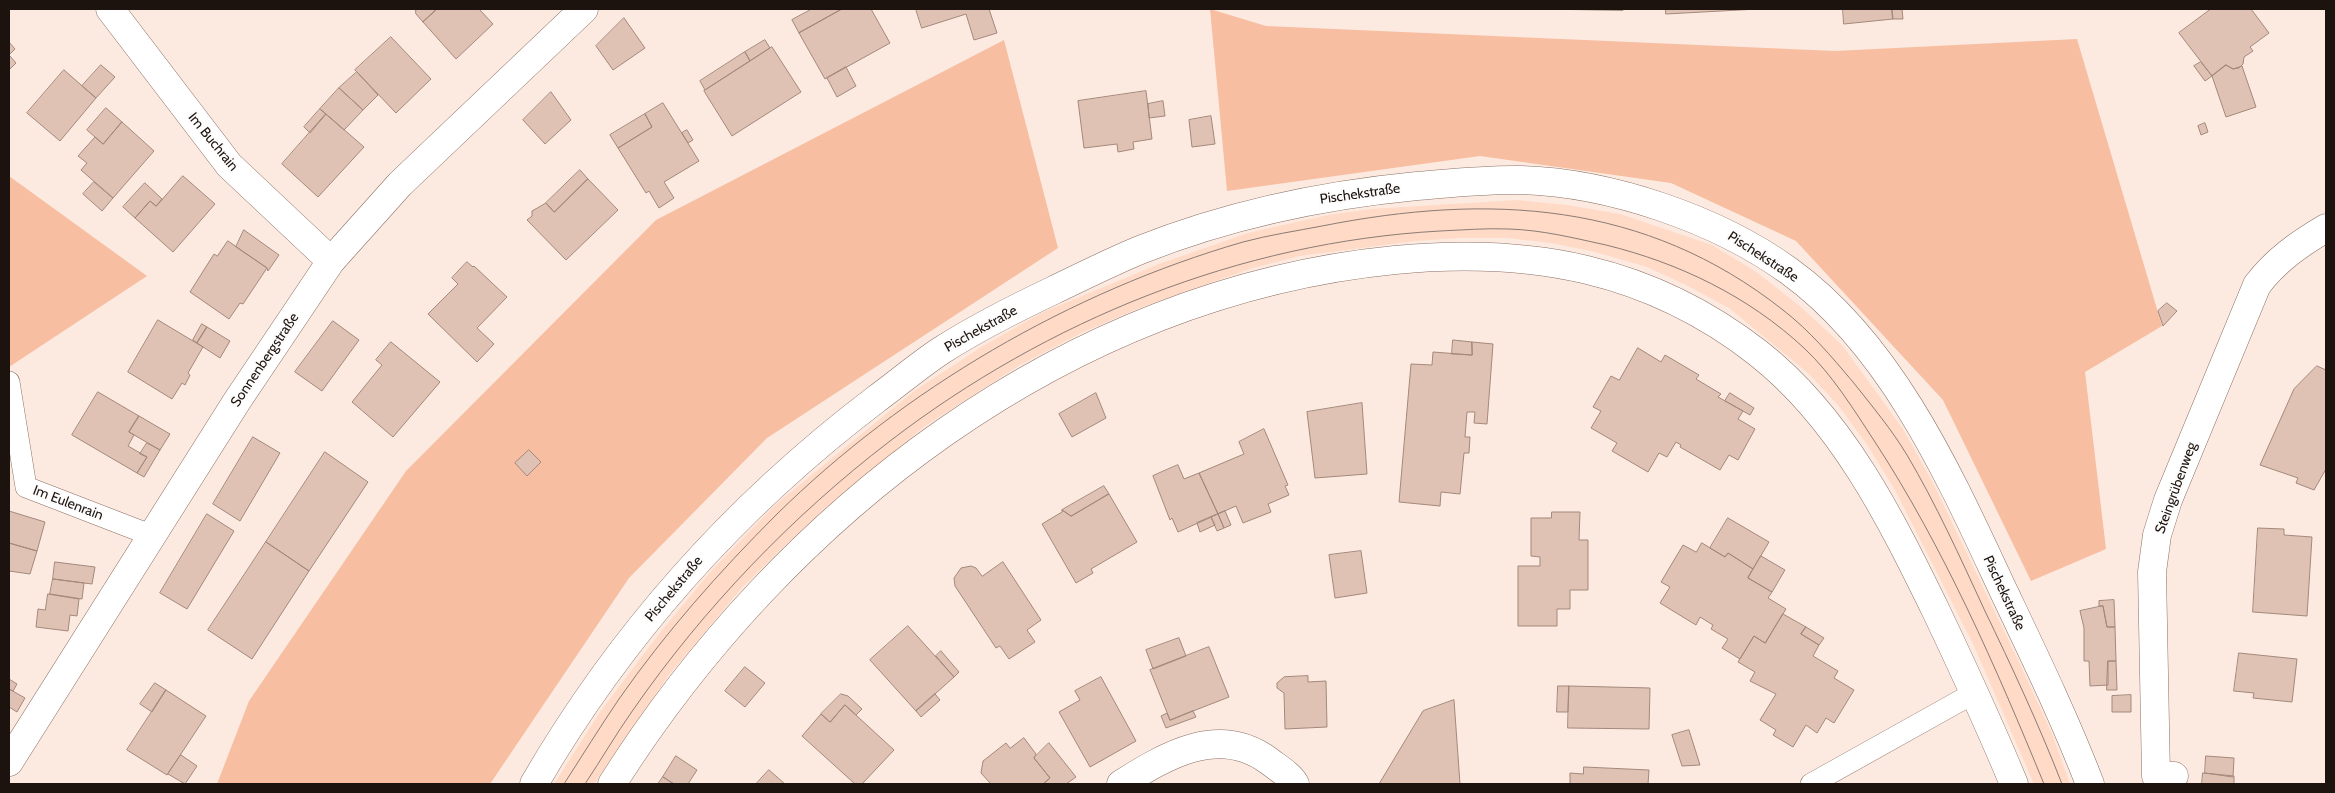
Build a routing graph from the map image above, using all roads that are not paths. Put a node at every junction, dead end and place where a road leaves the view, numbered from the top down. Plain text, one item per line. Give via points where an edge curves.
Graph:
1 (110, 9) edge
2 (584, 9) edge
3 (2326, 228) edge
4 (331, 261) junction
5 (9, 382) edge
6 (153, 536) junction
7 (1974, 693) junction
8 (13, 746) edge
9 (2174, 776) dead end
10 (534, 784) edge
11 (612, 784) edge
12 (1121, 784) edge
13 (1295, 784) edge
14 (1811, 784) edge
15 (2014, 784) edge
16 (2090, 784) edge

1 - 4 main road, Im Buchrain via 229,164
2 - 4 main road, Sonnenbergstraße via 400,184
3 - 9 main road, Steingrübenweg via 2294,247 2257,285 2168,500 2157,535 2152,572 2156,776
4 - 6 main road, Sonnenbergstraße via 237,401
5 - 6 lane, Im Eulenrain via 26,486
6 - 8 main road, Sonnenbergstraße
7 - 11 main road via 1894,526 1842,442 1815,408 1762,356 1718,324 1680,303 1605,273 1528,258 1436,256 1322,269 1269,281 1171,311 1058,363 944,431 853,503 765,587 681,684
7 - 14 lane
7 - 15 main road
10 - 16 main road, Pischekstraße via 631,641 718,538 766,490 830,435 940,351 988,322 1098,269 1143,249 1228,222 1342,195 1466,182 1524,180 1605,192 1712,226 1791,272 1843,320 1905,401 1956,492 2042,673
12 - 13 main road via 1173,754 1231,743 1256,752

